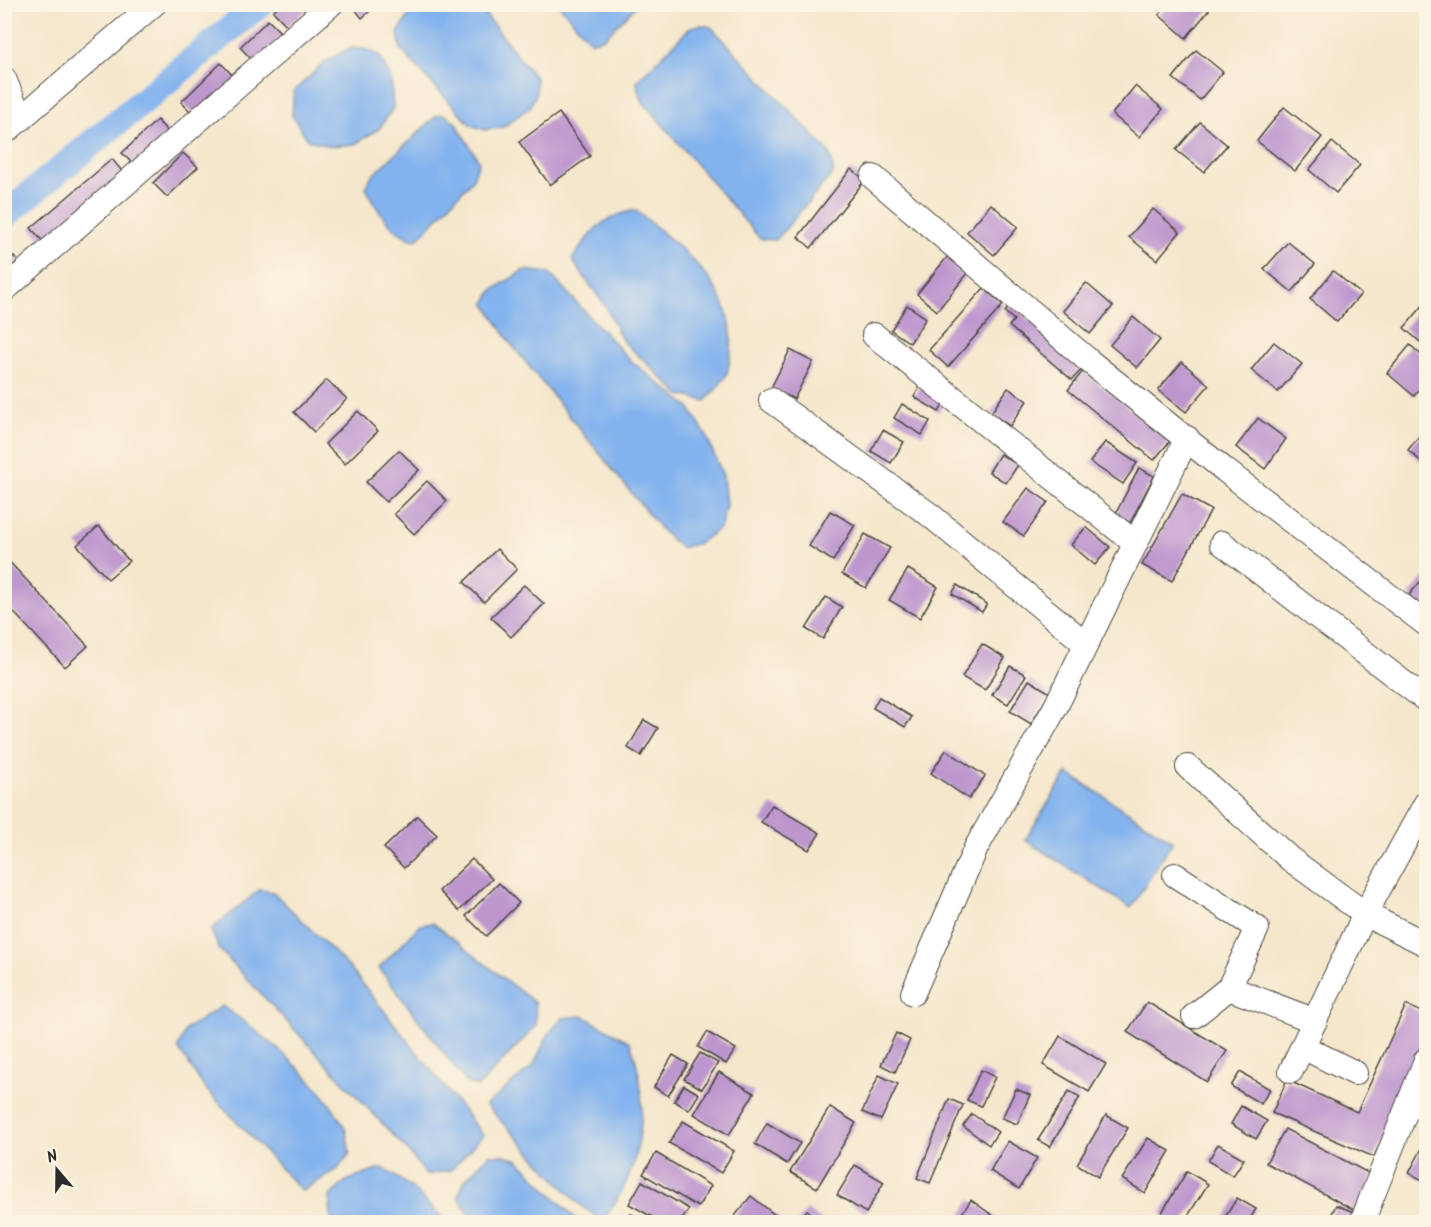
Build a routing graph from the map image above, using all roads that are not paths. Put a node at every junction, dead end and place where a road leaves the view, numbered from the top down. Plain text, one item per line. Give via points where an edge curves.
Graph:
1 (332, 4) edge
2 (154, 5) edge
3 (4, 79) edge
4 (13, 126) edge
5 (873, 177) dead end
6 (4, 290) edge
7 (874, 334) dead end
8 (771, 400) dead end
9 (1187, 438) junction
10 (1134, 543) junction
11 (1222, 543) dead end
12 (1426, 624) edge
13 (1086, 644) junction
14 (1426, 700) edge
15 (1188, 767) dead end
16 (1426, 802) edge
17 (1175, 875) dead end
18 (1365, 914) junction
19 (1426, 944) edge
20 (1229, 987) junction
21 (913, 993) dead end
22 (1194, 1016) dead end
23 (1315, 1022) junction
24 (1303, 1047) junction
25 (1426, 1059) edge
26 (1291, 1071) dead end
27 (1355, 1073) dead end
28 (1362, 1222) edge

1 - 6 street
2 - 4 street
3 - 4 street
5 - 9 street via 1089,361
7 - 10 street
8 - 13 street via 930,515
9 - 10 street
9 - 12 street
10 - 13 street
11 - 14 street
13 - 21 street via 1055,708 976,848
15 - 18 street via 1290,859
16 - 18 street
17 - 20 street via 1257,928
18 - 19 street
18 - 23 street
20 - 22 street
20 - 23 street
23 - 24 street
24 - 26 street
24 - 27 street
25 - 28 street

